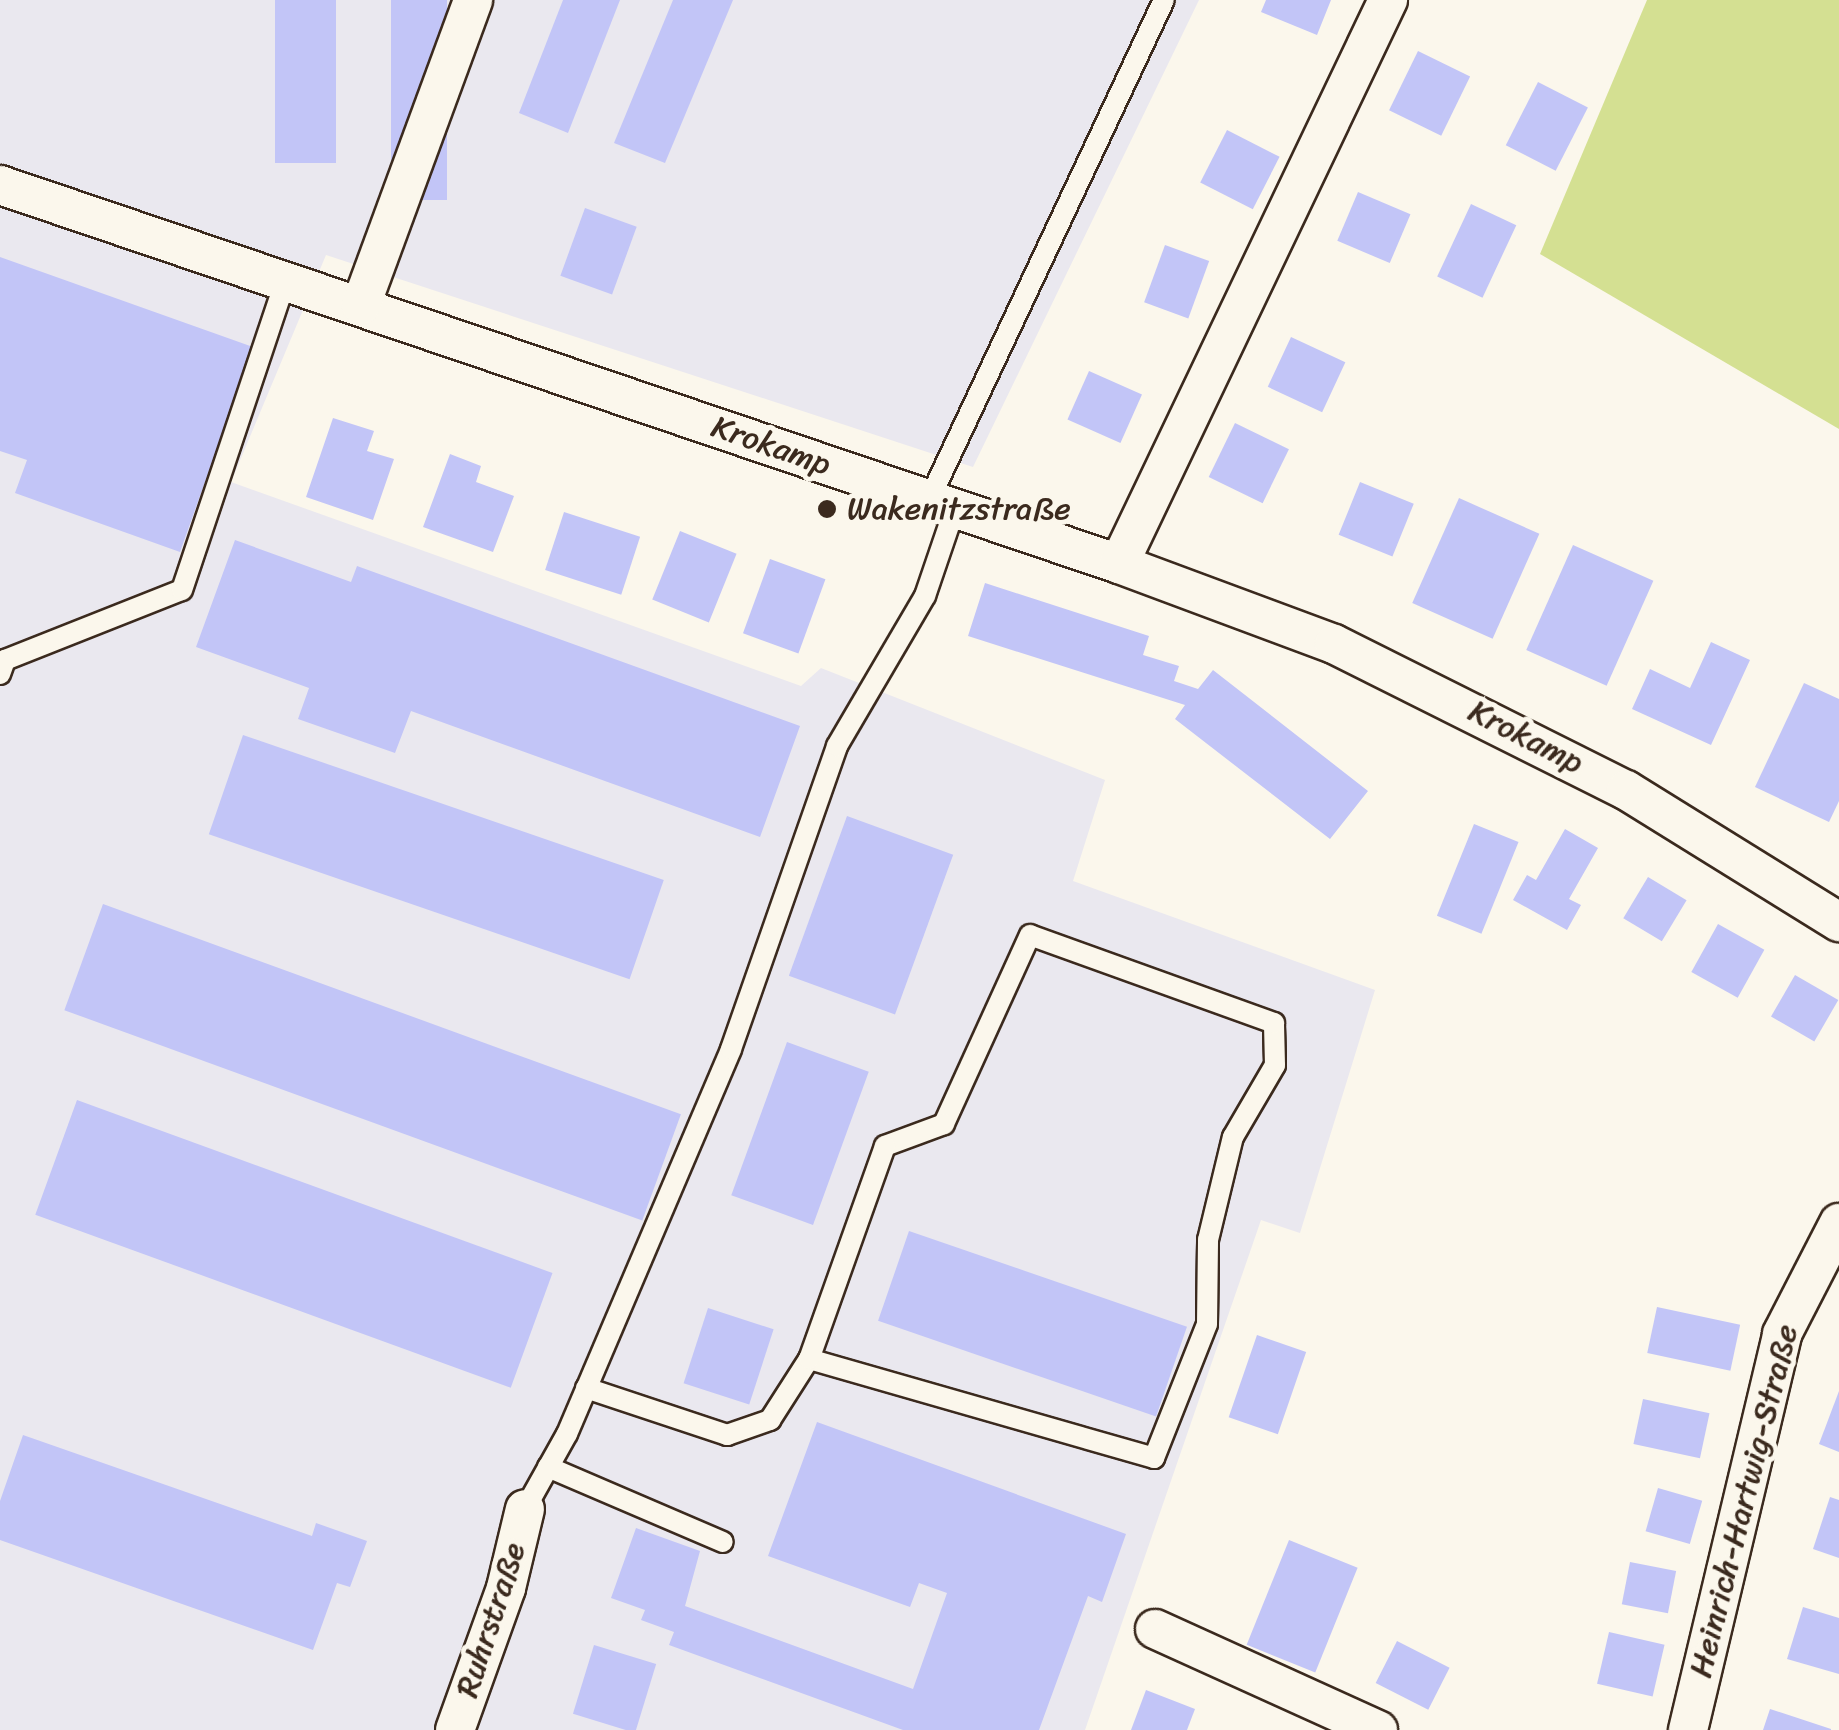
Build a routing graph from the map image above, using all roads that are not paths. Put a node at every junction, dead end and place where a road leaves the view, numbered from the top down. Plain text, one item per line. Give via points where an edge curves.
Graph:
1 (473, 0) edge
2 (1164, 0) edge
3 (1388, 0) edge
4 (0, 185) edge
5 (286, 280) junction
6 (362, 306) junction
7 (942, 504) junction
8 (1120, 564) junction
9 (0, 674) edge
10 (1839, 922) edge
11 (1839, 1223) edge
12 (809, 1359) junction
13 (586, 1388) junction
14 (548, 1467) junction
15 (525, 1509) joint
16 (724, 1542) dead end
17 (1155, 1630) dead end
18 (455, 1730) edge
19 (1378, 1730) edge
20 (1688, 1730) edge

1 - 6 street
2 - 7 lane
3 - 8 street
4 - 5 street, Krokamp
5 - 6 street, Krokamp
5 - 9 lane via 182,590 5,660
6 - 7 street, Krokamp
7 - 8 street, Krokamp
7 - 13 lane via 925,596 837,746 731,1049
8 - 10 street, Krokamp via 1334,644 1498,722 1626,790
11 - 20 street, Heinrich-Hartwig-Straße via 1782,1334
12 - 12 lane via 1154,1458 1206,1324 1208,1240 1232,1137 1276,1065 1274,1023 1030,935 944,1124 884,1146
12 - 13 lane via 770,1420 728,1435
13 - 14 lane
14 - 15 lane
14 - 16 lane
15 - 18 street, Ruhrstraße via 506,1588
17 - 19 street

